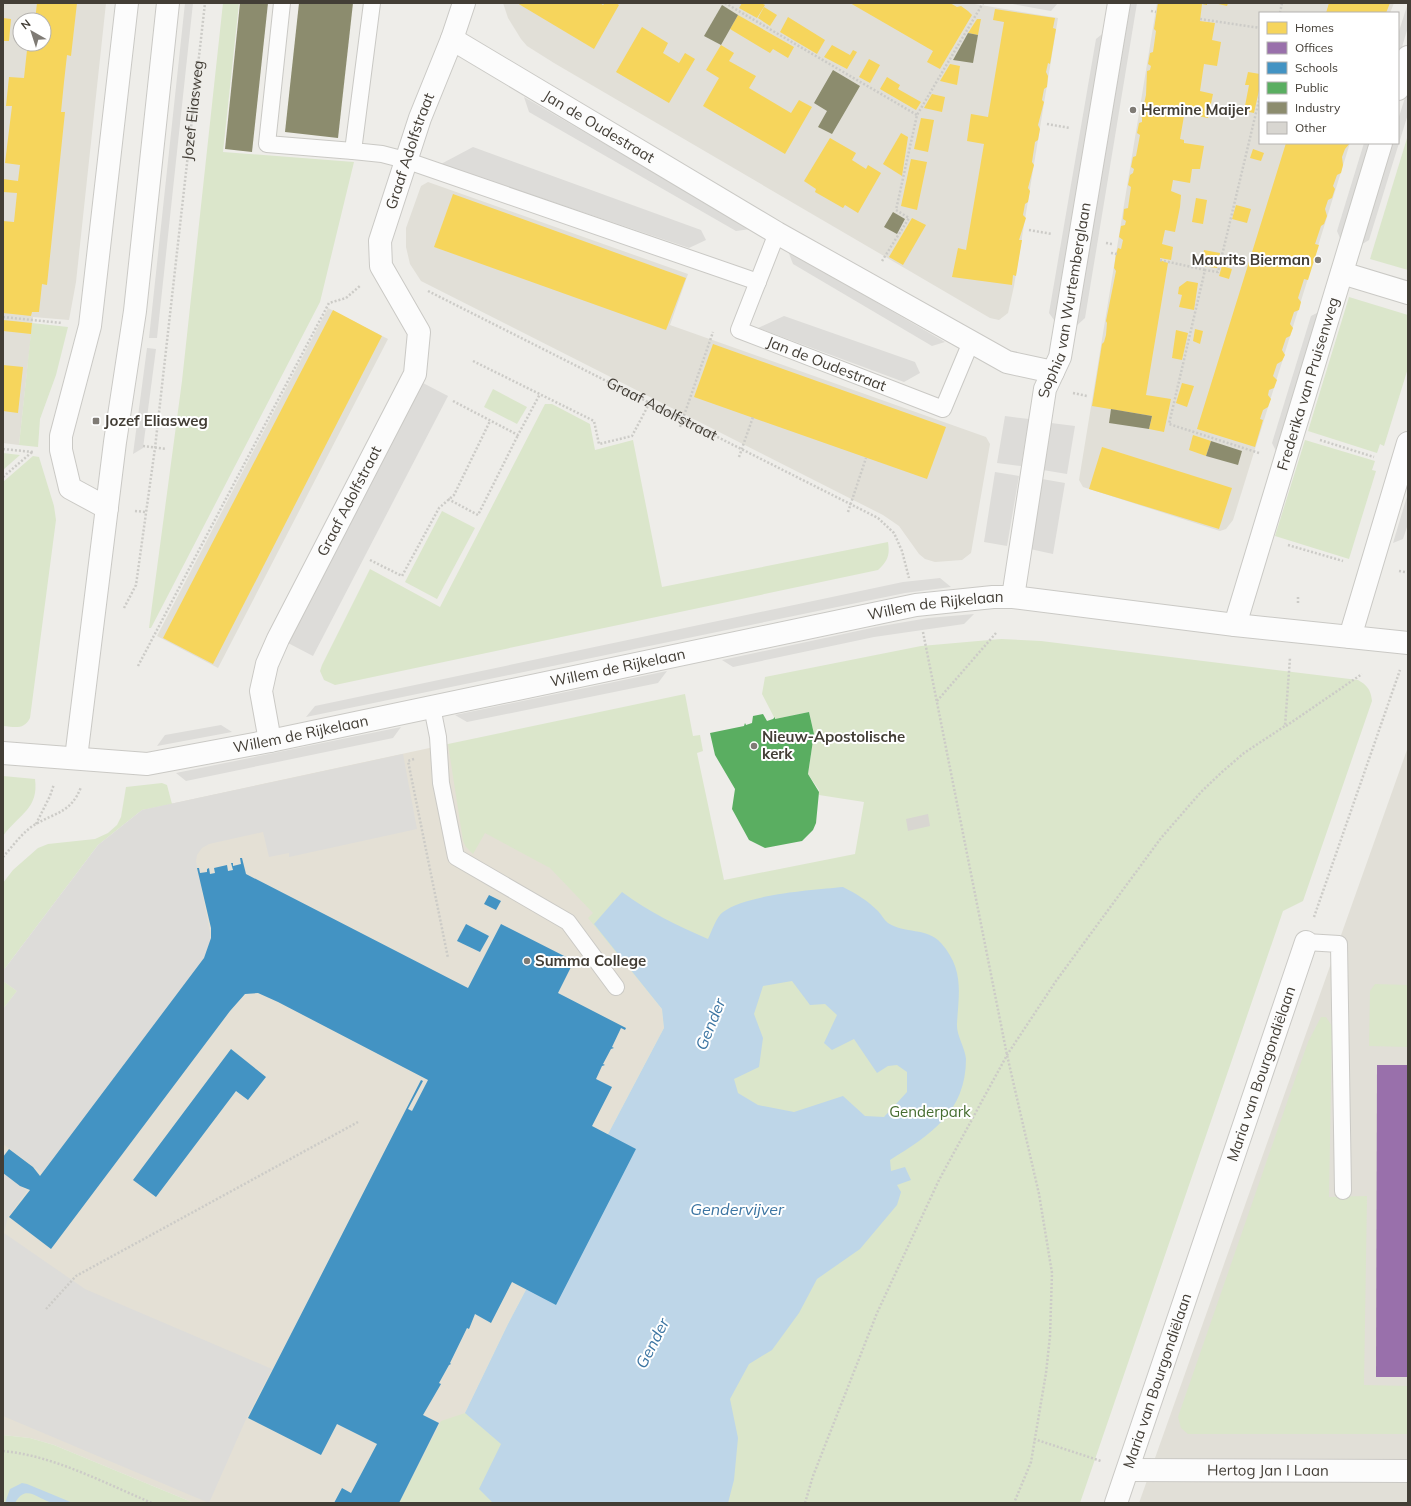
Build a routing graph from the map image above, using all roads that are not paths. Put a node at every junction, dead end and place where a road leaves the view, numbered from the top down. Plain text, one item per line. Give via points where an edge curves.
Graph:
1 (127, 3) edge
2 (168, 3) edge
3 (282, 3) edge
4 (372, 3) edge
5 (464, 3) edge
6 (1114, 4) edge
7 (452, 39) junction
8 (1408, 57) edge
9 (1399, 86) edge
10 (1382, 144) edge
11 (354, 151) junction
12 (406, 160) junction
13 (777, 234) junction
14 (1342, 273) junction
15 (758, 282) junction
16 (1408, 293) edge
17 (971, 342) junction
18 (1053, 372) junction
19 (1408, 443) edge
20 (107, 508) junction
21 (1013, 597) junction
22 (1235, 624) junction
23 (1350, 636) junction
24 (1408, 643) edge
25 (432, 707) junction
26 (270, 741) junction
27 (3, 753) edge
28 (76, 758) junction
29 (1306, 942) joint
30 (616, 987) dead end
31 (1343, 1192) dead end
32 (1128, 1470) junction
33 (1408, 1470) edge
34 (1116, 1503) edge

1 - 20 street via 90,326 61,436 61,450 70,488
2 - 20 street via 135,311
3 - 11 lane via 267,144
4 - 11 lane
5 - 7 street
6 - 18 street, Sophia van Wurtemberglaan via 1060,357
7 - 12 street, Graaf Adolfstraat
7 - 13 street, Jan de Oudestraat
8 - 9 street
10 - 14 street, Frederika van Pruisenweg
11 - 12 lane
12 - 15 lane
12 - 26 street, Graaf Adolfstraat via 380,241 381,266 419,332 415,374 267,664 261,691
13 - 15 lane, Jan de Oudestraat
13 - 17 street, Jan de Oudestraat
14 - 16 street
14 - 22 street, Frederika van Pruisenweg
15 - 17 lane, Jan de Oudestraat via 739,330 943,409
17 - 18 street, Jan de Oudestraat via 1007,362
18 - 21 street, Sophia van Wurtemberglaan via 1045,389
19 - 23 street
20 - 28 street
21 - 22 street, Willem de Rijkelaan
21 - 25 street, Willem de Rijkelaan via 916,605
22 - 23 street, Willem de Rijkelaan
23 - 24 street, Willem de Rijkelaan
25 - 26 street, Willem de Rijkelaan
25 - 30 lane via 438,737 441,783 456,857 568,922
26 - 28 street, Willem de Rijkelaan via 147,764
27 - 28 street, Willem de Rijkelaan
29 - 31 lane via 1339,944
29 - 32 street, Maria van Bourgondiëlaan
32 - 33 street, Hertog Jan I Laan
32 - 34 street, Maria van Bourgondiëlaan

